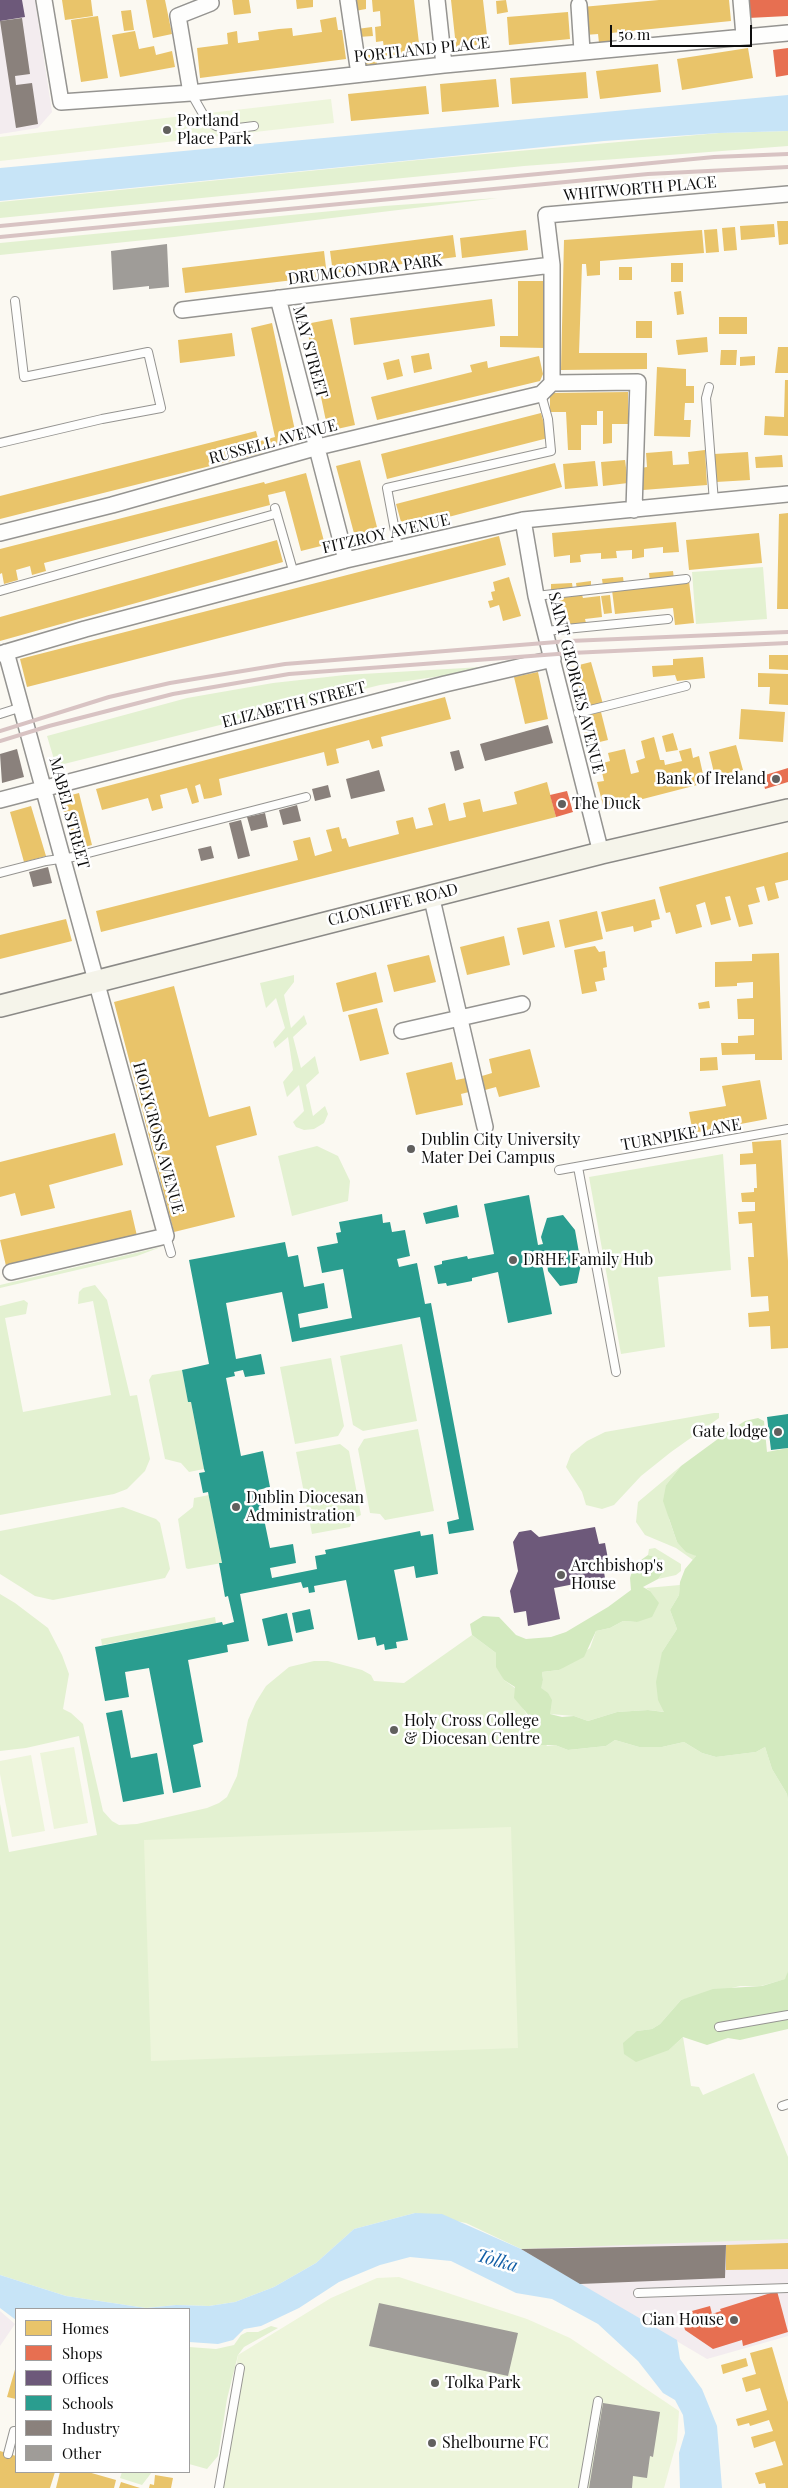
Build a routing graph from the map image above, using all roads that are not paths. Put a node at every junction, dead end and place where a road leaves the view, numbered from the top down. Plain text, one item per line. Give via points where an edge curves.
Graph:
1 (44, 0) edge
2 (348, 0) edge
3 (436, 0) edge
4 (741, 0) edge
5 (211, 3) dead end
6 (579, 5) dead end
7 (788, 33) edge
8 (744, 36) junction
9 (582, 51) junction
10 (444, 65) junction
11 (359, 74) junction
12 (191, 93) junction
13 (254, 126) dead end
14 (788, 194) edge
15 (552, 265) junction
16 (278, 298) junction
17 (15, 301) dead end
18 (182, 310) dead end
19 (552, 383) junction
20 (709, 387) dead end
21 (541, 394) junction
22 (0, 443) edge
23 (318, 447) junction
24 (788, 494) edge
25 (714, 502) junction
26 (634, 510) junction
27 (523, 520) junction
28 (0, 533) edge
29 (398, 547) junction
30 (346, 560) junction
31 (294, 574) junction
32 (686, 579) dead end
33 (0, 591) edge
34 (536, 596) junction
35 (668, 619) dead end
36 (545, 631) junction
37 (3, 653) edge
38 (552, 659) junction
39 (686, 686) dead end
40 (22, 707) junction
41 (578, 713) dead end
42 (0, 714) edge
43 (44, 788) junction
44 (306, 797) dead end
45 (0, 800) edge
46 (788, 810) edge
47 (601, 853) junction
48 (64, 859) junction
49 (0, 873) edge
50 (431, 895) junction
51 (98, 982) junction
52 (522, 1004) dead end
53 (0, 1006) edge
54 (460, 1018) junction
55 (402, 1031) dead end
56 (486, 1127) dead end
57 (788, 1129) edge
58 (578, 1167) junction
59 (559, 1170) dead end
60 (166, 1236) junction
61 (171, 1253) dead end
62 (12, 1272) dead end
63 (616, 1372) dead end
64 (788, 2015) edge
65 (719, 2028) dead end
66 (788, 2288) edge
67 (638, 2293) dead end
68 (240, 2368) dead end
69 (598, 2401) dead end
70 (15, 2431) edge
71 (8, 2454) dead end
72 (219, 2488) edge
73 (583, 2488) edge

1 - 12 street, PORTLAND PLACE via 61,102
2 - 11 street
3 - 10 street
4 - 8 street
5 - 12 street via 178,16
6 - 9 street
7 - 8 street, PORTLAND PLACE
8 - 9 street, PORTLAND PLACE
9 - 10 street, PORTLAND PLACE
10 - 11 street, PORTLAND PLACE
11 - 12 street, PORTLAND PLACE
12 - 13 lane via 207,121 216,126 230,129
14 - 15 street, WHITWORTH PLACE via 546,215
15 - 16 street, DRUMCONDRA PARK
15 - 19 street
16 - 18 street, DRUMCONDRA PARK
16 - 23 street, MAY STREET
17 - 22 lane via 24,378 148,352 161,408
19 - 21 street
19 - 26 street via 638,382
20 - 25 lane via 706,398
21 - 23 street, RUSSELL AVENUE
21 - 29 lane via 551,451 387,488
23 - 28 street, RUSSELL AVENUE
23 - 30 street, MAY STREET
24 - 25 street, FITZROY AVENUE
25 - 26 street, FITZROY AVENUE
26 - 27 street, FITZROY AVENUE
27 - 29 street, FITZROY AVENUE
27 - 34 street, SAINT GEORGES AVENUE
29 - 30 street, FITZROY AVENUE
30 - 31 street, FITZROY AVENUE
31 - 33 lane via 275,511
31 - 37 street, FITZROY AVENUE
32 - 34 lane
34 - 36 street, SAINT GEORGES AVENUE
35 - 36 lane
36 - 38 street, SAINT GEORGES AVENUE
37 - 40 street, MABEL STREET
38 - 43 street, ELIZABETH STREET
38 - 47 street, SAINT GEORGES AVENUE
39 - 41 lane
40 - 42 lane
40 - 43 street, MABEL STREET
43 - 45 street, ELIZABETH STREET
43 - 48 street, MABEL STREET
44 - 48 lane
46 - 47 main road, CLONLIFFE ROAD
47 - 50 main road, CLONLIFFE ROAD
48 - 49 lane
48 - 51 street, MABEL STREET
50 - 51 main road, CLONLIFFE ROAD
50 - 54 street
51 - 53 main road, CLONLIFFE ROAD
51 - 60 street, HOLYCROSS AVENUE
52 - 54 street
54 - 55 street
54 - 56 street
57 - 58 lane, TURNPIKE LANE
58 - 59 lane, TURNPIKE LANE
58 - 63 lane
60 - 61 lane
60 - 62 street, HOLYCROSS AVENUE
64 - 65 lane
66 - 67 lane
68 - 72 lane
69 - 73 lane
70 - 71 lane

